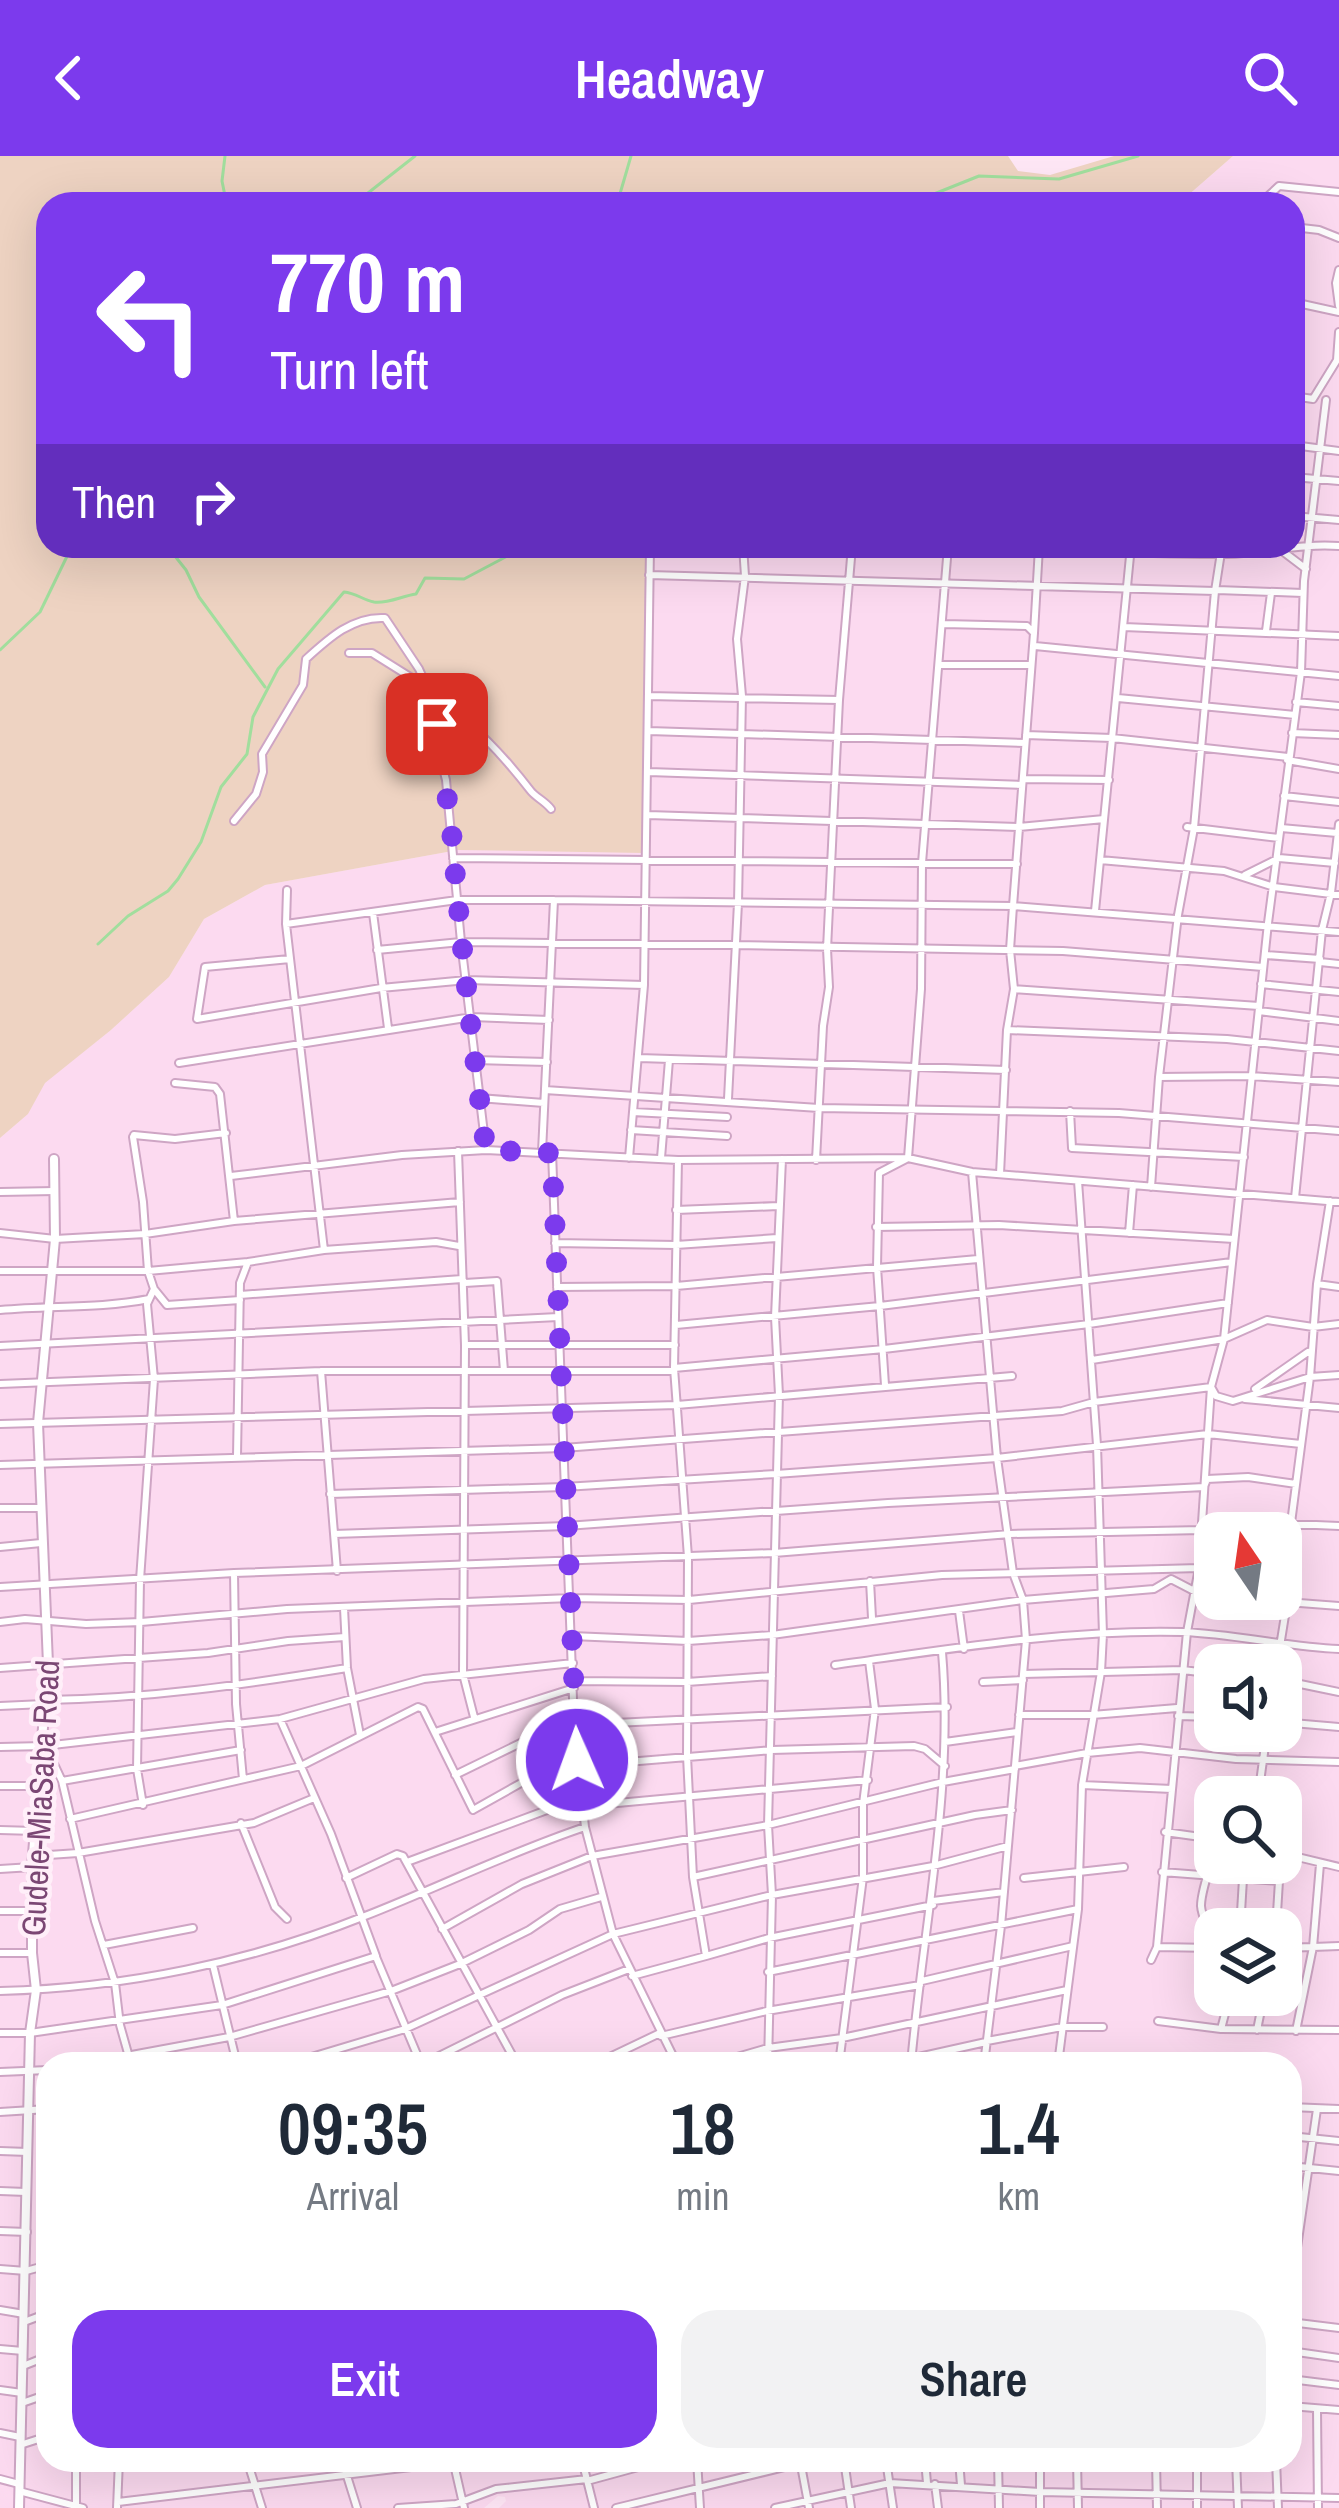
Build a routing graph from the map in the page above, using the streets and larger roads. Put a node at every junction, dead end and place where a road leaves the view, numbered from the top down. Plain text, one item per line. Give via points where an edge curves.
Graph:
1 (1273, 192) edge
2 (1339, 192) edge
3 (1305, 228) edge
4 (1339, 238) edge
5 (1339, 270) edge
6 (1305, 304) edge
7 (1339, 309) edge
8 (1339, 336) edge
9 (1338, 360) edge
10 (1305, 398) edge
11 (1313, 399) junction
12 (1325, 400) junction
13 (1339, 402) edge
14 (1305, 446) edge
15 (1321, 448) junction
16 (1339, 451) edge
17 (1305, 477) edge
18 (1318, 478) junction
19 (1339, 481) edge
20 (1305, 517) edge
21 (1312, 518) junction
22 (1339, 520) edge
23 (1311, 544) junction
24 (1305, 545) edge
25 (1339, 546) edge
26 (650, 558) edge
27 (744, 558) edge
28 (851, 558) edge
29 (947, 558) edge
30 (1038, 558) edge
31 (1130, 558) edge
32 (1221, 558) edge
33 (1292, 558) edge
34 (1306, 569) junction
35 (650, 575) junction
36 (745, 576) junction
37 (848, 581) junction
38 (946, 586) junction
39 (1037, 588) junction
40 (1128, 589) junction
41 (1216, 591) junction
42 (1270, 593) junction
43 (1303, 593) junction
44 (944, 624) junction
45 (1124, 626) junction
46 (1210, 630) junction
47 (1266, 631) junction
48 (1305, 633) junction
49 (1034, 634) junction
50 (1339, 636) edge
51 (1035, 646) junction
52 (350, 652) dead end
53 (1123, 653) junction
54 (1208, 662) junction
55 (1031, 664) junction
56 (940, 665) junction
57 (1301, 672) junction
58 (1339, 676) edge
59 (423, 686) junction
60 (648, 696) junction
61 (742, 696) junction
62 (1118, 698) junction
63 (434, 699) junction
64 (839, 700) junction
65 (1296, 703) junction
66 (1203, 706) junction
67 (1339, 706) edge
68 (1295, 715) junction
69 (649, 731) junction
70 (1292, 733) junction
71 (739, 734) junction
72 (1339, 735) edge
73 (837, 737) junction
74 (1112, 738) junction
75 (1026, 739) junction
76 (931, 742) junction
77 (1198, 747) junction
78 (1287, 759) junction
79 (1339, 769) edge
80 (649, 772) junction
81 (739, 775) junction
82 (835, 778) junction
83 (1109, 780) junction
84 (929, 781) junction
85 (1023, 782) junction
86 (1283, 796) junction
87 (1339, 802) edge
88 (551, 809) dead end
89 (648, 814) junction
90 (739, 816) junction
91 (1104, 819) junction
92 (833, 820) junction
93 (233, 821) dead end
94 (926, 821) junction
95 (1339, 824) edge
96 (1019, 827) junction
97 (1190, 827) junction
98 (1280, 833) junction
99 (1339, 833) edge
100 (453, 858) junction
101 (738, 858) junction
102 (1279, 858) junction
103 (647, 859) junction
104 (1100, 860) junction
105 (831, 861) junction
106 (922, 863) junction
107 (1017, 864) junction
108 (1337, 864) edge
109 (1187, 867) junction
110 (1243, 875) junction
111 (1274, 887) junction
112 (287, 890) dead end
113 (1335, 894) edge
114 (457, 900) junction
115 (554, 900) junction
116 (644, 902) junction
117 (738, 903) junction
118 (829, 904) junction
119 (920, 905) junction
120 (1013, 906) junction
121 (1095, 911) junction
122 (373, 913) junction
123 (1268, 923) junction
124 (286, 924) junction
125 (1322, 930) junction
126 (1339, 932) edge
127 (461, 942) junction
128 (552, 942) junction
129 (734, 945) junction
130 (645, 946) junction
131 (826, 949) junction
132 (376, 950) junction
133 (920, 950) junction
134 (1010, 950) junction
135 (1265, 955) junction
136 (290, 959) junction
137 (1172, 960) junction
138 (1320, 960) junction
139 (1339, 964) edge
140 (1263, 967) junction
141 (467, 980) junction
142 (550, 983) junction
143 (1262, 984) junction
144 (644, 985) junction
145 (381, 988) junction
146 (1015, 988) junction
147 (1317, 991) junction
148 (1339, 992) edge
149 (1170, 999) junction
150 (297, 1002) junction
151 (1259, 1008) junction
152 (472, 1017) junction
153 (1315, 1018) junction
154 (549, 1020) junction
155 (1339, 1021) edge
156 (388, 1029) junction
157 (1007, 1030) junction
158 (1164, 1038) junction
159 (1255, 1042) junction
160 (300, 1043) junction
161 (1312, 1048) junction
162 (1339, 1051) edge
163 (639, 1058) junction
164 (476, 1060) junction
165 (669, 1060) junction
166 (548, 1062) junction
167 (178, 1063) dead end
168 (729, 1063) junction
169 (821, 1066) junction
170 (914, 1067) junction
171 (1006, 1070) junction
172 (1251, 1076) junction
173 (1159, 1077) junction
174 (1308, 1078) junction
175 (1339, 1082) edge
176 (175, 1083) dead end
177 (545, 1090) junction
178 (635, 1094) junction
179 (666, 1096) junction
180 (479, 1098) junction
181 (728, 1100) junction
182 (544, 1102) junction
183 (910, 1106) junction
184 (819, 1108) junction
185 (1004, 1108) junction
186 (1070, 1111) junction
187 (633, 1112) junction
188 (664, 1114) junction
189 (1156, 1116) junction
190 (727, 1117) dead end
191 (1246, 1122) junction
192 (1302, 1128) junction
193 (632, 1130) junction
194 (1339, 1131) edge
195 (226, 1132) junction
196 (663, 1132) junction
197 (727, 1136) dead end
198 (486, 1150) junction
199 (458, 1151) junction
200 (542, 1152) junction
201 (1154, 1152) junction
202 (552, 1153) junction
203 (1244, 1157) junction
204 (629, 1158) junction
205 (908, 1158) junction
206 (54, 1159) dead end
207 (661, 1159) junction
208 (782, 1159) junction
209 (677, 1160) junction
210 (817, 1160) junction
211 (316, 1166) junction
212 (972, 1172) junction
213 (1000, 1174) junction
214 (231, 1176) junction
215 (1078, 1180) junction
216 (1133, 1185) junction
217 (1151, 1186) junction
218 (55, 1191) junction
219 (0, 1192) edge
220 (1240, 1194) junction
221 (1295, 1198) junction
222 (460, 1202) junction
223 (1334, 1202) edge
224 (778, 1206) junction
225 (676, 1210) junction
226 (319, 1214) junction
227 (234, 1221) junction
228 (975, 1226) junction
229 (876, 1227) junction
230 (1083, 1231) junction
231 (0, 1233) edge
232 (145, 1234) junction
233 (1129, 1234) junction
234 (777, 1238) junction
235 (55, 1239) junction
236 (1234, 1239) junction
237 (555, 1243) junction
238 (676, 1245) junction
239 (459, 1246) junction
240 (324, 1250) junction
241 (978, 1259) junction
242 (248, 1262) junction
243 (1232, 1262) junction
244 (877, 1267) junction
245 (148, 1270) junction
246 (0, 1271) edge
247 (52, 1273) junction
248 (776, 1277) junction
249 (462, 1279) junction
250 (1085, 1282) junction
251 (1317, 1284) junction
252 (676, 1286) junction
253 (557, 1287) junction
254 (1339, 1287) edge
255 (154, 1289) junction
256 (981, 1294) junction
257 (240, 1298) junction
258 (149, 1299) junction
259 (1228, 1303) junction
260 (48, 1306) junction
261 (880, 1306) junction
262 (0, 1310) edge
263 (558, 1317) junction
264 (775, 1318) junction
265 (500, 1319) junction
266 (464, 1321) junction
267 (1089, 1324) junction
268 (1339, 1324) edge
269 (676, 1325) junction
270 (1313, 1327) junction
271 (241, 1334) junction
272 (984, 1337) junction
273 (1224, 1339) junction
274 (152, 1340) junction
275 (559, 1343) junction
276 (502, 1344) junction
277 (45, 1345) junction
278 (465, 1345) junction
279 (675, 1345) junction
280 (0, 1346) edge
281 (884, 1348) junction
282 (1310, 1350) junction
283 (1091, 1360) junction
284 (778, 1361) junction
285 (674, 1369) junction
286 (321, 1371) junction
287 (465, 1371) junction
288 (504, 1371) junction
289 (560, 1372) junction
290 (240, 1374) junction
291 (1339, 1375) edge
292 (1012, 1376) dead end
293 (988, 1377) junction
294 (1310, 1377) junction
295 (154, 1379) junction
296 (42, 1383) junction
297 (0, 1384) edge
298 (885, 1386) junction
299 (1211, 1387) junction
300 (779, 1395) junction
301 (1245, 1396) junction
302 (1094, 1402) junction
303 (677, 1405) junction
304 (1306, 1406) junction
305 (1339, 1408) edge
306 (562, 1410) junction
307 (464, 1413) junction
308 (323, 1414) junction
309 (236, 1417) junction
310 (994, 1417) junction
311 (152, 1420) junction
312 (0, 1424) edge
313 (38, 1424) junction
314 (778, 1434) junction
315 (1208, 1434) junction
316 (680, 1442) junction
317 (1301, 1444) junction
318 (1097, 1445) junction
319 (563, 1448) junction
320 (464, 1453) junction
321 (326, 1455) junction
322 (237, 1456) junction
323 (148, 1458) junction
324 (997, 1458) junction
325 (39, 1463) junction
326 (0, 1465) edge
327 (776, 1474) junction
328 (682, 1479) junction
329 (1296, 1484) junction
330 (564, 1487) junction
331 (1204, 1487) junction
332 (464, 1490) junction
333 (330, 1494) junction
334 (1099, 1494) junction
335 (1005, 1498) junction
336 (0, 1508) edge
337 (39, 1508) junction
338 (774, 1512) junction
339 (1203, 1512) edge
340 (1292, 1512) edge
341 (685, 1519) junction
342 (1302, 1524) edge
343 (566, 1526) junction
344 (1339, 1526) edge
345 (465, 1528) junction
346 (1194, 1530) edge
347 (1101, 1531) junction
348 (334, 1534) junction
349 (1010, 1534) junction
350 (41, 1543) junction
351 (0, 1546) edge
352 (774, 1553) junction
353 (688, 1557) junction
354 (567, 1563) junction
355 (465, 1565) junction
356 (1194, 1568) edge
357 (1099, 1569) junction
358 (234, 1573) junction
359 (337, 1573) dead end
360 (1013, 1573) junction
361 (140, 1580) junction
362 (870, 1582) junction
363 (46, 1583) junction
364 (0, 1587) edge
365 (1194, 1591) edge
366 (774, 1594) junction
367 (1102, 1595) junction
368 (571, 1598) junction
369 (689, 1600) junction
370 (1023, 1600) junction
371 (1194, 1601) edge
372 (465, 1604) junction
373 (1302, 1604) edge
374 (1339, 1606) edge
375 (344, 1608) junction
376 (958, 1609) junction
377 (234, 1614) junction
378 (872, 1618) junction
379 (48, 1620) junction
380 (1284, 1620) edge
381 (0, 1622) edge
382 (141, 1622) junction
383 (1187, 1632) junction
384 (1103, 1634) junction
385 (772, 1635) junction
386 (572, 1636) junction
387 (345, 1637) junction
388 (1026, 1640) junction
389 (688, 1641) junction
390 (1280, 1643) junction
391 (234, 1647) junction
392 (964, 1648) junction
393 (1339, 1649) edge
394 (942, 1652) junction
395 (141, 1658) junction
396 (868, 1661) junction
397 (574, 1663) junction
398 (48, 1664) junction
399 (835, 1665) dead end
400 (0, 1668) edge
401 (347, 1668) junction
402 (1183, 1670) junction
403 (1194, 1671) edge
404 (1101, 1672) junction
405 (466, 1673) junction
406 (772, 1676) junction
407 (1023, 1677) junction
408 (687, 1682) junction
409 (983, 1682) dead end
410 (574, 1684) junction
411 (1302, 1684) edge
412 (236, 1688) junction
413 (1339, 1692) edge
414 (140, 1698) junction
415 (352, 1701) junction
416 (46, 1702) junction
417 (0, 1706) edge
418 (947, 1707) junction
419 (875, 1709) junction
420 (1178, 1712) junction
421 (1194, 1714) edge
422 (772, 1715) junction
423 (1019, 1715) junction
424 (1092, 1715) junction
425 (474, 1717) junction
426 (280, 1719) junction
427 (574, 1721) junction
428 (689, 1721) junction
429 (238, 1723) junction
430 (1302, 1724) edge
431 (1339, 1727) edge
432 (435, 1732) junction
433 (1017, 1732) junction
434 (360, 1735) junction
435 (138, 1736) junction
436 (945, 1742) junction
437 (0, 1747) edge
438 (241, 1750) junction
439 (772, 1750) junction
440 (872, 1750) junction
441 (44, 1751) junction
442 (1174, 1751) junction
443 (1264, 1752) edge
444 (1087, 1753) junction
445 (687, 1756) junction
446 (1263, 1761) junction
447 (1339, 1762) edge
448 (577, 1763) junction
449 (301, 1766) junction
450 (945, 1766) junction
451 (1015, 1768) junction
452 (137, 1769) junction
453 (454, 1775) junction
454 (1261, 1776) edge
455 (868, 1780) junction
456 (62, 1781) junction
457 (243, 1781) junction
458 (944, 1782) junction
459 (1082, 1785) junction
460 (0, 1786) edge
461 (41, 1786) junction
462 (772, 1787) junction
463 (1172, 1790) junction
464 (582, 1796) junction
465 (690, 1797) junction
466 (314, 1798) junction
467 (863, 1804) junction
468 (143, 1805) junction
469 (584, 1806) junction
470 (1012, 1810) junction
471 (70, 1819) junction
472 (241, 1823) junction
473 (937, 1824) junction
474 (768, 1826) junction
475 (585, 1827) junction
476 (0, 1830) edge
477 (35, 1831) junction
478 (1165, 1832) junction
479 (1194, 1836) edge
480 (693, 1837) junction
481 (862, 1842) junction
482 (1008, 1846) junction
483 (78, 1853) junction
484 (592, 1856) junction
485 (1302, 1859) edge
486 (33, 1862) junction
487 (407, 1862) junction
488 (768, 1862) junction
489 (1320, 1864) junction
490 (933, 1866) junction
491 (1124, 1867) dead end
492 (1339, 1867) edge
493 (0, 1869) edge
494 (1080, 1870) junction
495 (1162, 1872) junction
496 (1194, 1873) edge
497 (693, 1877) junction
498 (863, 1877) junction
499 (346, 1878) junction
500 (1024, 1878) dead end
501 (422, 1892) junction
502 (1004, 1892) junction
503 (772, 1895) junction
504 (602, 1897) junction
505 (933, 1903) junction
506 (1078, 1909) junction
507 (0, 1911) edge
508 (32, 1911) junction
509 (700, 1912) junction
510 (362, 1918) junction
511 (857, 1918) junction
512 (286, 1919) dead end
513 (1001, 1926) junction
514 (194, 1928) dead end
515 (442, 1929) junction
516 (613, 1934) junction
517 (769, 1938) junction
518 (928, 1941) junction
519 (104, 1946) junction
520 (1072, 1946) junction
521 (1339, 1946) edge
522 (1157, 1947) junction
523 (1302, 1947) edge
524 (1313, 1947) junction
525 (1194, 1948) edge
526 (0, 1953) edge
527 (32, 1953) junction
528 (376, 1956) junction
529 (706, 1956) junction
530 (853, 1957) junction
531 (1151, 1960) dead end
532 (460, 1964) junction
533 (213, 1965) junction
534 (996, 1966) junction
535 (631, 1972) junction
536 (768, 1972) junction
537 (115, 1983) junction
538 (921, 1983) junction
539 (36, 1990) junction
540 (1067, 1990) junction
541 (0, 1991) edge
542 (391, 1991) junction
543 (476, 1994) junction
544 (848, 1997) junction
545 (221, 2005) junction
546 (992, 2005) junction
547 (767, 2011) junction
548 (1225, 2016) edge
549 (1260, 2016) edge
550 (120, 2020) junction
551 (915, 2021) junction
552 (1158, 2021) dead end
553 (1061, 2027) junction
554 (1103, 2027) dead end
555 (496, 2029) junction
556 (406, 2030) junction
557 (1221, 2030) junction
558 (1257, 2030) junction
559 (1339, 2030) edge
560 (1296, 2031) junction
561 (0, 2033) edge
562 (30, 2033) junction
563 (660, 2034) junction
564 (229, 2037) junction
565 (842, 2038) junction
566 (986, 2042) junction
567 (768, 2048) junction
568 (129, 2052) edge
569 (165, 2052) edge
570 (233, 2052) edge
571 (330, 2052) edge
572 (416, 2052) edge
573 (447, 2052) edge
574 (509, 2052) edge
575 (621, 2052) edge
576 (670, 2052) edge
577 (754, 2052) edge
578 (768, 2052) edge
579 (840, 2052) edge
580 (912, 2052) edge
581 (947, 2052) edge
582 (985, 2052) edge
583 (1059, 2052) edge
584 (36, 2071) edge
585 (0, 2072) edge
586 (29, 2072) junction
587 (1302, 2108) edge
588 (1317, 2109) junction
589 (1339, 2109) edge
590 (36, 2110) edge
591 (30, 2111) junction
592 (0, 2112) edge
593 (1302, 2138) edge
594 (1313, 2139) junction
595 (1339, 2141) edge
596 (0, 2151) edge
597 (28, 2152) junction
598 (1302, 2168) edge
599 (1308, 2168) junction
600 (1339, 2171) edge
601 (0, 2191) edge
602 (27, 2192) junction
603 (1302, 2211) edge
604 (0, 2231) edge
605 (27, 2232) junction
606 (36, 2268) edge
607 (0, 2269) edge
608 (26, 2271) junction
609 (0, 2310) edge
610 (36, 2316) edge
611 (24, 2318) junction
612 (1302, 2323) edge
613 (1339, 2328) edge
614 (0, 2349) edge
615 (23, 2351) junction
616 (1302, 2352) edge
617 (1339, 2358) edge
618 (36, 2361) edge
619 (23, 2366) junction
620 (1302, 2381) edge
621 (1339, 2386) edge
622 (0, 2390) edge
623 (36, 2396) edge
624 (22, 2398) junction
625 (1302, 2407) edge
626 (1318, 2409) junction
627 (1339, 2410) edge
628 (0, 2433) edge
629 (36, 2438) edge
630 (20, 2441) junction
631 (77, 2472) edge
632 (119, 2472) edge
633 (251, 2472) edge
634 (366, 2472) edge
635 (456, 2472) edge
636 (585, 2472) edge
637 (618, 2472) edge
638 (697, 2472) edge
639 (755, 2472) edge
640 (803, 2472) edge
641 (846, 2472) edge
642 (888, 2472) edge
643 (928, 2472) edge
644 (960, 2472) edge
645 (999, 2472) edge
646 (1040, 2472) edge
647 (1077, 2472) edge
648 (1156, 2472) edge
649 (1198, 2472) edge
650 (1237, 2472) edge
651 (1277, 2472) edge
652 (346, 2474) junction
653 (0, 2479) edge
654 (587, 2480) junction
655 (890, 2483) junction
656 (255, 2484) junction
657 (931, 2484) junction
658 (697, 2486) junction
659 (961, 2486) junction
660 (19, 2487) junction
661 (1000, 2490) junction
662 (849, 2492) junction
663 (1040, 2492) junction
664 (1078, 2493) junction
665 (1157, 2494) junction
666 (1199, 2495) junction
667 (1238, 2495) junction
668 (1318, 2498) junction
669 (1339, 2498) edge
670 (1278, 2503) edge
671 (808, 2504) edge
672 (117, 2505) edge
673 (464, 2505) edge
674 (80, 2507) edge
675 (19, 2508) edge
676 (262, 2508) edge
677 (357, 2508) edge
678 (398, 2508) edge
679 (594, 2508) edge
680 (616, 2508) edge
681 (700, 2508) edge
682 (775, 2508) edge
683 (851, 2508) edge
684 (893, 2508) edge
685 (938, 2508) edge
686 (999, 2508) edge
687 (1040, 2508) edge
688 (1078, 2508) edge
689 (1157, 2508) edge
690 (1197, 2508) edge
691 (1238, 2508) edge
692 (1318, 2508) edge

1 - 2 street
3 - 4 street
5 - 7 street
6 - 7 street
8 - 9 street
9 - 11 street
10 - 11 street
11 - 12 street
12 - 13 street
12 - 15 street
14 - 15 street
15 - 16 street
15 - 18 street
17 - 18 street
18 - 19 street
18 - 21 street
20 - 21 street
21 - 22 street
21 - 23 street
23 - 24 street
23 - 25 street
23 - 34 street
26 - 35 street
27 - 36 street
28 - 37 street
29 - 38 street
30 - 39 street
31 - 40 street
32 - 41 street
33 - 34 street
34 - 43 street
35 - 36 street
35 - 60 street
36 - 37 street
36 - 61 street via 737,639
37 - 38 street
37 - 64 street
38 - 39 street
38 - 44 street
39 - 40 street
39 - 49 street
40 - 41 street
40 - 45 street
41 - 42 street
41 - 46 street
42 - 43 street
42 - 47 street
43 - 48 street
44 - 49 street via 1027,626
44 - 56 street
45 - 46 street
45 - 53 street
46 - 47 street
46 - 54 street
47 - 48 street
48 - 50 street
48 - 57 street
49 - 51 street
51 - 53 street
51 - 55 street
52 - 59 street via 373,653
53 - 54 street
53 - 62 street
54 - 57 street
54 - 66 street
55 - 56 street
55 - 75 street
56 - 76 street
57 - 58 street
57 - 65 street
59 - 63 street
59 - 93 street via 385,618 336,632 306,659 303,685 262,754 256,794
60 - 61 street
60 - 69 street
61 - 64 street
61 - 71 street
62 - 66 street
62 - 74 street
63 - 88 street via 476,728
63 - 100 street
64 - 73 street
65 - 67 street
65 - 68 street
66 - 68 street
66 - 77 street
68 - 70 street
69 - 71 street
69 - 80 street
70 - 72 street
70 - 78 street
71 - 73 street
71 - 81 street
73 - 76 street
73 - 82 street
74 - 75 street
74 - 77 street
74 - 83 street
75 - 76 street
75 - 85 street
76 - 84 street
77 - 78 street
77 - 97 street
78 - 79 street
78 - 86 street
80 - 81 street
80 - 89 street
81 - 82 street
81 - 90 street
82 - 84 street
82 - 92 street
83 - 85 street
83 - 91 street
84 - 85 street
84 - 94 street
85 - 96 street
86 - 87 street
86 - 98 street
89 - 90 street
89 - 103 street
90 - 92 street
90 - 101 street
91 - 96 street
91 - 104 street
92 - 94 street
92 - 105 street
94 - 96 street
94 - 106 street
95 - 99 street
96 - 107 street
97 - 98 street
97 - 109 street
98 - 99 street
98 - 102 street
99 - 108 street
100 - 103 street
100 - 114 street
101 - 103 street
101 - 105 street
101 - 117 street
102 - 108 street
102 - 110 street
102 - 111 street
103 - 116 street
104 - 109 street
104 - 121 street
105 - 106 street
105 - 118 street
106 - 107 street
106 - 119 street
107 - 120 street
108 - 113 street
109 - 110 street
109 - 137 street
110 - 111 street
111 - 113 street
111 - 123 street
112 - 124 street
113 - 125 street
114 - 115 street
114 - 122 street
114 - 127 street
115 - 116 street
115 - 128 street
116 - 117 street
116 - 130 street
117 - 118 street
117 - 129 street
118 - 119 street
118 - 131 street
119 - 120 street
119 - 133 street
120 - 121 street
120 - 134 street
121 - 123 street
122 - 124 street
122 - 132 street
123 - 125 street
123 - 135 street
124 - 136 street
125 - 126 street
125 - 138 street
127 - 128 street
127 - 132 street
127 - 141 street
128 - 130 street
128 - 142 street
129 - 130 street
129 - 131 street
129 - 168 street
130 - 144 street
131 - 133 street
131 - 169 street
132 - 145 street
133 - 134 street
133 - 170 street
134 - 137 street
134 - 146 street
135 - 138 street
135 - 140 street
136 - 150 street
136 - 150 street via 205,967 197,1019
137 - 140 street
137 - 149 street
138 - 139 street
138 - 147 street
140 - 143 street
141 - 142 street
141 - 145 street
141 - 152 street
142 - 144 street
142 - 154 street
143 - 147 street
143 - 151 street
144 - 163 street
145 - 150 street
145 - 156 street
146 - 149 street
146 - 157 street
147 - 148 street
147 - 153 street
149 - 151 street
149 - 158 street
150 - 160 street
151 - 153 street
151 - 159 street
152 - 154 street
152 - 156 street
152 - 164 street
153 - 155 street
153 - 161 street
154 - 166 street
156 - 160 street
157 - 158 street
157 - 171 street
158 - 159 street
158 - 173 street
159 - 161 street
159 - 172 street
160 - 167 street
160 - 211 street
161 - 162 street
161 - 174 street
163 - 165 street
163 - 178 street
164 - 166 street
164 - 180 street
165 - 168 street
165 - 179 street
166 - 177 street
168 - 169 street
168 - 181 street
169 - 170 street
169 - 184 street
170 - 171 street
170 - 183 street
171 - 185 street
172 - 173 street
172 - 174 street
172 - 191 street
173 - 189 street
174 - 175 street
174 - 192 street
176 - 195 street via 215,1087
177 - 178 street
177 - 182 street
178 - 179 street
178 - 187 street
179 - 181 street
179 - 188 street
180 - 182 street
180 - 198 street
181 - 184 street
182 - 200 street
183 - 184 street
183 - 185 street
183 - 205 street
184 - 210 street
185 - 186 street
185 - 213 street
186 - 189 street
186 - 201 street via 1072,1148
187 - 188 street
187 - 193 street
188 - 190 street
188 - 196 street
189 - 191 street
189 - 201 street
191 - 192 street
191 - 203 street
192 - 194 street
192 - 221 street
193 - 196 street
193 - 204 street
195 - 214 street
195 - 232 street via 134,1136
196 - 197 street
196 - 207 street
198 - 199 street
198 - 200 street
199 - 211 street
199 - 222 street
200 - 202 street
201 - 203 street
201 - 217 street
202 - 204 street
202 - 237 street
203 - 220 street
204 - 207 street
205 - 210 street
205 - 212 street
205 - 229 street via 879,1173
206 - 218 street, Gudele-MiaSaba Road
207 - 209 street
208 - 209 street
208 - 210 street
208 - 224 street
209 - 225 street
211 - 214 street
211 - 226 street
212 - 213 street
212 - 228 street
213 - 215 street
214 - 227 street
215 - 216 street
215 - 230 street
216 - 217 street
216 - 233 street
217 - 220 street
218 - 219 street
218 - 235 street, Gudele-MiaSaba Road
220 - 221 street
220 - 236 street
221 - 223 street
222 - 226 street
222 - 239 street
223 - 251 street
224 - 225 street
224 - 234 street
225 - 238 street
226 - 227 street
226 - 240 street
227 - 232 street
228 - 229 street
228 - 230 street
228 - 241 street
229 - 244 street
230 - 233 street
230 - 250 street
231 - 235 street
232 - 235 street
232 - 245 street
233 - 236 street
234 - 238 street
234 - 248 street
235 - 247 street, Gudele-MiaSaba Road
236 - 243 street
237 - 238 street
237 - 253 street
238 - 252 street
239 - 240 street
239 - 249 street
240 - 242 street
241 - 244 street
241 - 256 street
242 - 245 street
242 - 257 street
243 - 250 street
243 - 259 street
244 - 248 street
244 - 261 street
245 - 247 street
245 - 255 street
246 - 247 street
247 - 260 street, Gudele-MiaSaba Road
248 - 252 street
248 - 264 street
249 - 257 street
249 - 265 street via 497,1281
249 - 266 street
250 - 256 street
250 - 267 street
251 - 254 street
251 - 270 street
252 - 253 street
252 - 269 street
253 - 263 street
255 - 257 street via 167,1305
255 - 258 street
256 - 261 street
256 - 272 street
257 - 271 street
258 - 260 street
258 - 274 street
259 - 267 street
259 - 273 street
260 - 262 street
260 - 277 street, Gudele-MiaSaba Road
261 - 264 street
261 - 281 street
263 - 265 street
263 - 275 street
264 - 269 street
264 - 284 street
265 - 266 street
265 - 276 street
266 - 271 street
266 - 278 street
267 - 272 street
267 - 283 street
268 - 270 street
269 - 279 street
270 - 273 street via 1268,1320
270 - 282 street
271 - 274 street
271 - 290 street
272 - 281 street
272 - 293 street
273 - 283 street
273 - 299 street
274 - 277 street
274 - 295 street
275 - 276 street
275 - 279 street
275 - 289 street
276 - 278 street
276 - 288 street
277 - 280 street
277 - 296 street, Gudele-MiaSaba Road
278 - 287 street
279 - 285 street
281 - 284 street
281 - 298 street
282 - 294 street
282 - 301 street
283 - 302 street
284 - 285 street
284 - 300 street
285 - 289 street
285 - 303 street
286 - 287 street
286 - 290 street
286 - 308 street
287 - 288 street
287 - 307 street
288 - 289 street
289 - 306 street
290 - 295 street
290 - 309 street
291 - 294 street
292 - 293 street
293 - 298 street
293 - 310 street
294 - 301 street
294 - 304 street
295 - 296 street
295 - 311 street
296 - 297 street
296 - 313 street, Gudele-MiaSaba Road
298 - 300 street
299 - 301 street via 1216,1396
299 - 302 street
299 - 315 street
300 - 303 street
300 - 314 street
301 - 304 street
302 - 310 street
302 - 318 street
303 - 306 street
303 - 316 street
304 - 305 street
304 - 317 street
306 - 307 street
306 - 319 street
307 - 308 street
307 - 320 street
308 - 309 street
308 - 321 street
309 - 311 street
309 - 322 street
310 - 314 street
310 - 324 street
311 - 313 street
311 - 323 street
312 - 313 street
313 - 325 street, Gudele-MiaSaba Road
314 - 316 street
314 - 327 street
315 - 317 street
315 - 318 street
315 - 331 street
316 - 319 street
316 - 328 street
317 - 329 street
318 - 324 street
318 - 334 street
319 - 320 street
319 - 330 street
320 - 321 street
320 - 332 street
321 - 322 street
321 - 333 street
322 - 323 street
323 - 325 street
323 - 361 street
324 - 327 street
324 - 335 street
325 - 326 street
325 - 337 street, Gudele-MiaSaba Road
327 - 328 street
327 - 338 street
328 - 330 street
328 - 341 street
329 - 331 street via 1222,1478
329 - 340 street
330 - 332 street
330 - 343 street
331 - 334 street
331 - 339 street
332 - 333 street
332 - 345 street
333 - 348 street
334 - 335 street
334 - 347 street
335 - 338 street
335 - 349 street
336 - 337 street
337 - 350 street, Gudele-MiaSaba Road
338 - 341 street
338 - 352 street
341 - 343 street
341 - 353 street
342 - 344 street
343 - 345 street
343 - 354 street
345 - 348 street
345 - 355 street
346 - 347 street
347 - 349 street
347 - 357 street
348 - 359 street
349 - 352 street
349 - 360 street
350 - 351 street
350 - 363 street, Gudele-MiaSaba Road
352 - 353 street
352 - 366 street
353 - 354 street
353 - 369 street
354 - 355 street
354 - 368 street
355 - 358 street
355 - 372 street
356 - 357 street
357 - 360 street
357 - 367 street
358 - 361 street
358 - 377 street
360 - 362 street
360 - 370 street
361 - 363 street
361 - 382 street
362 - 366 street
362 - 378 street
363 - 364 street
363 - 379 street, Gudele-MiaSaba Road
365 - 367 street via 1171,1579
366 - 369 street
366 - 385 street
367 - 370 street
367 - 384 street
368 - 369 street
368 - 372 street
368 - 386 street
369 - 389 street
370 - 376 street
370 - 388 street
371 - 383 street
372 - 375 street
372 - 405 street
373 - 374 street
375 - 377 street
375 - 387 street
376 - 378 street
376 - 392 street
377 - 382 street
377 - 391 street
378 - 385 street
379 - 381 street
379 - 382 street
379 - 398 street, Gudele-MiaSaba Road
380 - 390 street
382 - 395 street
383 - 384 street
383 - 390 street
383 - 402 street
384 - 388 street
384 - 404 street
385 - 389 street
385 - 406 street
386 - 389 street
386 - 397 street
387 - 391 street
387 - 401 street
388 - 392 street
388 - 407 street
389 - 408 street
390 - 393 street
391 - 395 street
391 - 412 street
392 - 394 street
394 - 396 street
394 - 418 street
395 - 398 street
395 - 414 street
396 - 399 street
396 - 419 street
397 - 405 street
397 - 410 street
398 - 400 street
398 - 416 street, Gudele-MiaSaba Road
401 - 412 street
401 - 415 street
402 - 403 street
402 - 404 street
402 - 420 street
404 - 407 street
404 - 424 street
405 - 415 street
405 - 425 street
406 - 408 street
406 - 422 street
407 - 409 street
407 - 423 street
408 - 410 street
408 - 428 street
410 - 425 street
410 - 427 street
411 - 413 street
412 - 414 street
412 - 429 street
414 - 416 street
414 - 435 street
415 - 426 street
415 - 434 street
416 - 417 street
416 - 441 street, Gudele-MiaSaba Road
418 - 419 street
418 - 436 street
419 - 422 street
419 - 440 street
420 - 421 street
420 - 424 street
420 - 442 street
422 - 428 street
422 - 439 street
423 - 424 street
423 - 433 street
424 - 444 street
425 - 432 street
426 - 429 street
426 - 449 street
427 - 428 street
427 - 448 street
427 - 453 street
428 - 445 street
429 - 435 street
429 - 438 street
430 - 431 street
432 - 434 street via 420,1706
432 - 453 street
433 - 436 street
433 - 451 street
434 - 449 street
435 - 441 street
435 - 452 street
436 - 450 street
437 - 441 street
438 - 452 street
438 - 457 street
439 - 440 street
439 - 445 street
439 - 462 street
440 - 450 street via 925,1749
440 - 455 street
441 - 456 street
441 - 461 street, Gudele-MiaSaba Road
442 - 444 street
442 - 446 street
442 - 463 street
443 - 446 street
444 - 451 street
444 - 459 street
445 - 448 street
445 - 465 street
446 - 447 street
446 - 454 street
448 - 453 street via 473,1810
448 - 464 street
449 - 457 street
449 - 466 street
450 - 458 street
451 - 458 street
451 - 470 street
452 - 456 street
452 - 468 street
455 - 462 street
455 - 467 street
456 - 471 street
457 - 468 street
458 - 467 street
458 - 473 street
459 - 463 street
459 - 494 street
460 - 461 street
461 - 477 street, Gudele-MiaSaba Road
462 - 465 street
462 - 474 street
463 - 478 street
464 - 469 street
464 - 487 street
465 - 469 street
465 - 480 street
466 - 472 street
466 - 499 street
467 - 474 street
467 - 481 street
468 - 471 street
469 - 475 street
470 - 473 street
470 - 482 street
471 - 483 street
472 - 483 street
472 - 512 street
473 - 481 street
473 - 490 street
474 - 480 street
474 - 488 street
475 - 484 street
475 - 501 street
476 - 477 street
477 - 486 street, Gudele-MiaSaba Road
478 - 479 street
478 - 495 street
480 - 484 street
480 - 497 street
481 - 488 street
481 - 498 street
482 - 490 street
482 - 502 street
483 - 486 street
483 - 519 street
484 - 504 street
484 - 515 street
485 - 489 street
486 - 493 street
486 - 508 street, Gudele-MiaSaba Road
487 - 499 street via 397,1854
487 - 501 street
488 - 497 street
488 - 503 street
489 - 492 street
489 - 524 street
490 - 498 street
490 - 505 street
491 - 494 street
494 - 500 street
494 - 506 street
495 - 496 street
495 - 522 street
497 - 509 street
498 - 503 street
498 - 511 street
499 - 510 street
501 - 510 street
501 - 515 street
502 - 505 street
502 - 513 street
503 - 509 street
503 - 517 street
504 - 516 street
504 - 532 street via 560,1909
505 - 511 street
505 - 518 street
506 - 513 street
506 - 520 street
507 - 508 street
508 - 527 street, Gudele-MiaSaba Road
509 - 516 street
509 - 529 street
510 - 528 street
510 - 533 street
511 - 517 street
511 - 530 street
513 - 518 street
513 - 534 street
514 - 519 street
515 - 532 street
516 - 535 street
516 - 543 street
517 - 529 street
517 - 536 street
518 - 530 street
518 - 538 street
519 - 537 street
520 - 534 street
520 - 540 street
521 - 524 street
522 - 525 street
522 - 531 street
523 - 524 street
524 - 560 street
526 - 527 street
527 - 539 street, Gudele-MiaSaba Road
528 - 542 street
528 - 545 street
529 - 535 street
530 - 536 street
530 - 544 street
532 - 542 street
532 - 543 street
533 - 537 street
533 - 545 street
534 - 538 street
534 - 546 street
535 - 555 street
535 - 563 street
536 - 547 street
537 - 539 street
537 - 550 street
538 - 544 street
538 - 551 street
539 - 541 street
539 - 562 street, Gudele-MiaSaba Road
540 - 546 street
540 - 553 street
542 - 556 street
542 - 564 street
543 - 555 street
543 - 556 street
544 - 547 street
544 - 565 street
545 - 550 street
545 - 564 street
546 - 551 street
546 - 566 street
547 - 563 street
547 - 567 street
548 - 557 street
549 - 558 street
550 - 562 street
550 - 568 street
551 - 565 street
551 - 580 street
552 - 557 street
553 - 554 street
553 - 566 street
553 - 583 street
555 - 573 street
555 - 574 street
556 - 571 street
556 - 572 street
557 - 558 street
558 - 560 street
559 - 560 street
561 - 562 street
562 - 586 street, Gudele-MiaSaba Road
563 - 575 street
563 - 576 street
564 - 569 street
564 - 570 street
565 - 567 street
565 - 579 street
566 - 581 street
566 - 582 street
567 - 577 street
567 - 578 street
584 - 586 street
585 - 586 street
586 - 591 street, Gudele-MiaSaba Road
587 - 588 street
588 - 589 street
588 - 594 street
590 - 591 street
591 - 592 street
591 - 597 street, Gudele-MiaSaba Road
593 - 594 street
594 - 595 street
594 - 599 street
596 - 597 street
597 - 602 street, Gudele-MiaSaba Road
598 - 599 street
599 - 600 street
599 - 603 street
601 - 602 street
602 - 605 street, Gudele-MiaSaba Road
604 - 605 street
605 - 608 street, Gudele-MiaSaba Road
606 - 608 street
607 - 608 street
608 - 611 street, Gudele-MiaSaba Road
609 - 611 street
610 - 611 street
611 - 615 street, Gudele-MiaSaba Road
612 - 613 street
614 - 615 street
615 - 619 street, Gudele-MiaSaba Road
616 - 617 street
618 - 619 street
619 - 624 street, Gudele-MiaSaba Road
620 - 621 street
622 - 624 street
623 - 624 street
624 - 630 street, Gudele-MiaSaba Road
625 - 626 street
626 - 627 street
626 - 668 street
628 - 630 street
629 - 630 street
630 - 660 street, Gudele-MiaSaba Road
631 - 674 street
632 - 672 street
633 - 656 street
634 - 652 street
635 - 673 street
636 - 654 street
637 - 654 street
638 - 658 street
639 - 658 street
640 - 671 street
641 - 662 street
642 - 655 street
643 - 657 street
644 - 659 street
645 - 661 street
646 - 663 street
647 - 664 street
648 - 665 street
649 - 666 street
650 - 667 street
651 - 670 street
652 - 656 street
652 - 677 street
653 - 660 street
654 - 673 street via 496,2489
654 - 679 street
655 - 657 street
655 - 662 street
655 - 684 street
656 - 672 street
656 - 676 street
657 - 659 street
657 - 685 street
658 - 680 street
658 - 681 street
659 - 661 street
660 - 674 street
660 - 675 street, Gudele-MiaSaba Road
661 - 663 street
661 - 686 street
662 - 671 street
662 - 683 street
663 - 664 street
663 - 687 street
664 - 665 street
664 - 688 street
665 - 666 street
665 - 689 street
666 - 667 street
666 - 690 street
667 - 670 street
667 - 691 street
668 - 669 street
668 - 670 street
668 - 692 street
671 - 682 street
673 - 678 street

